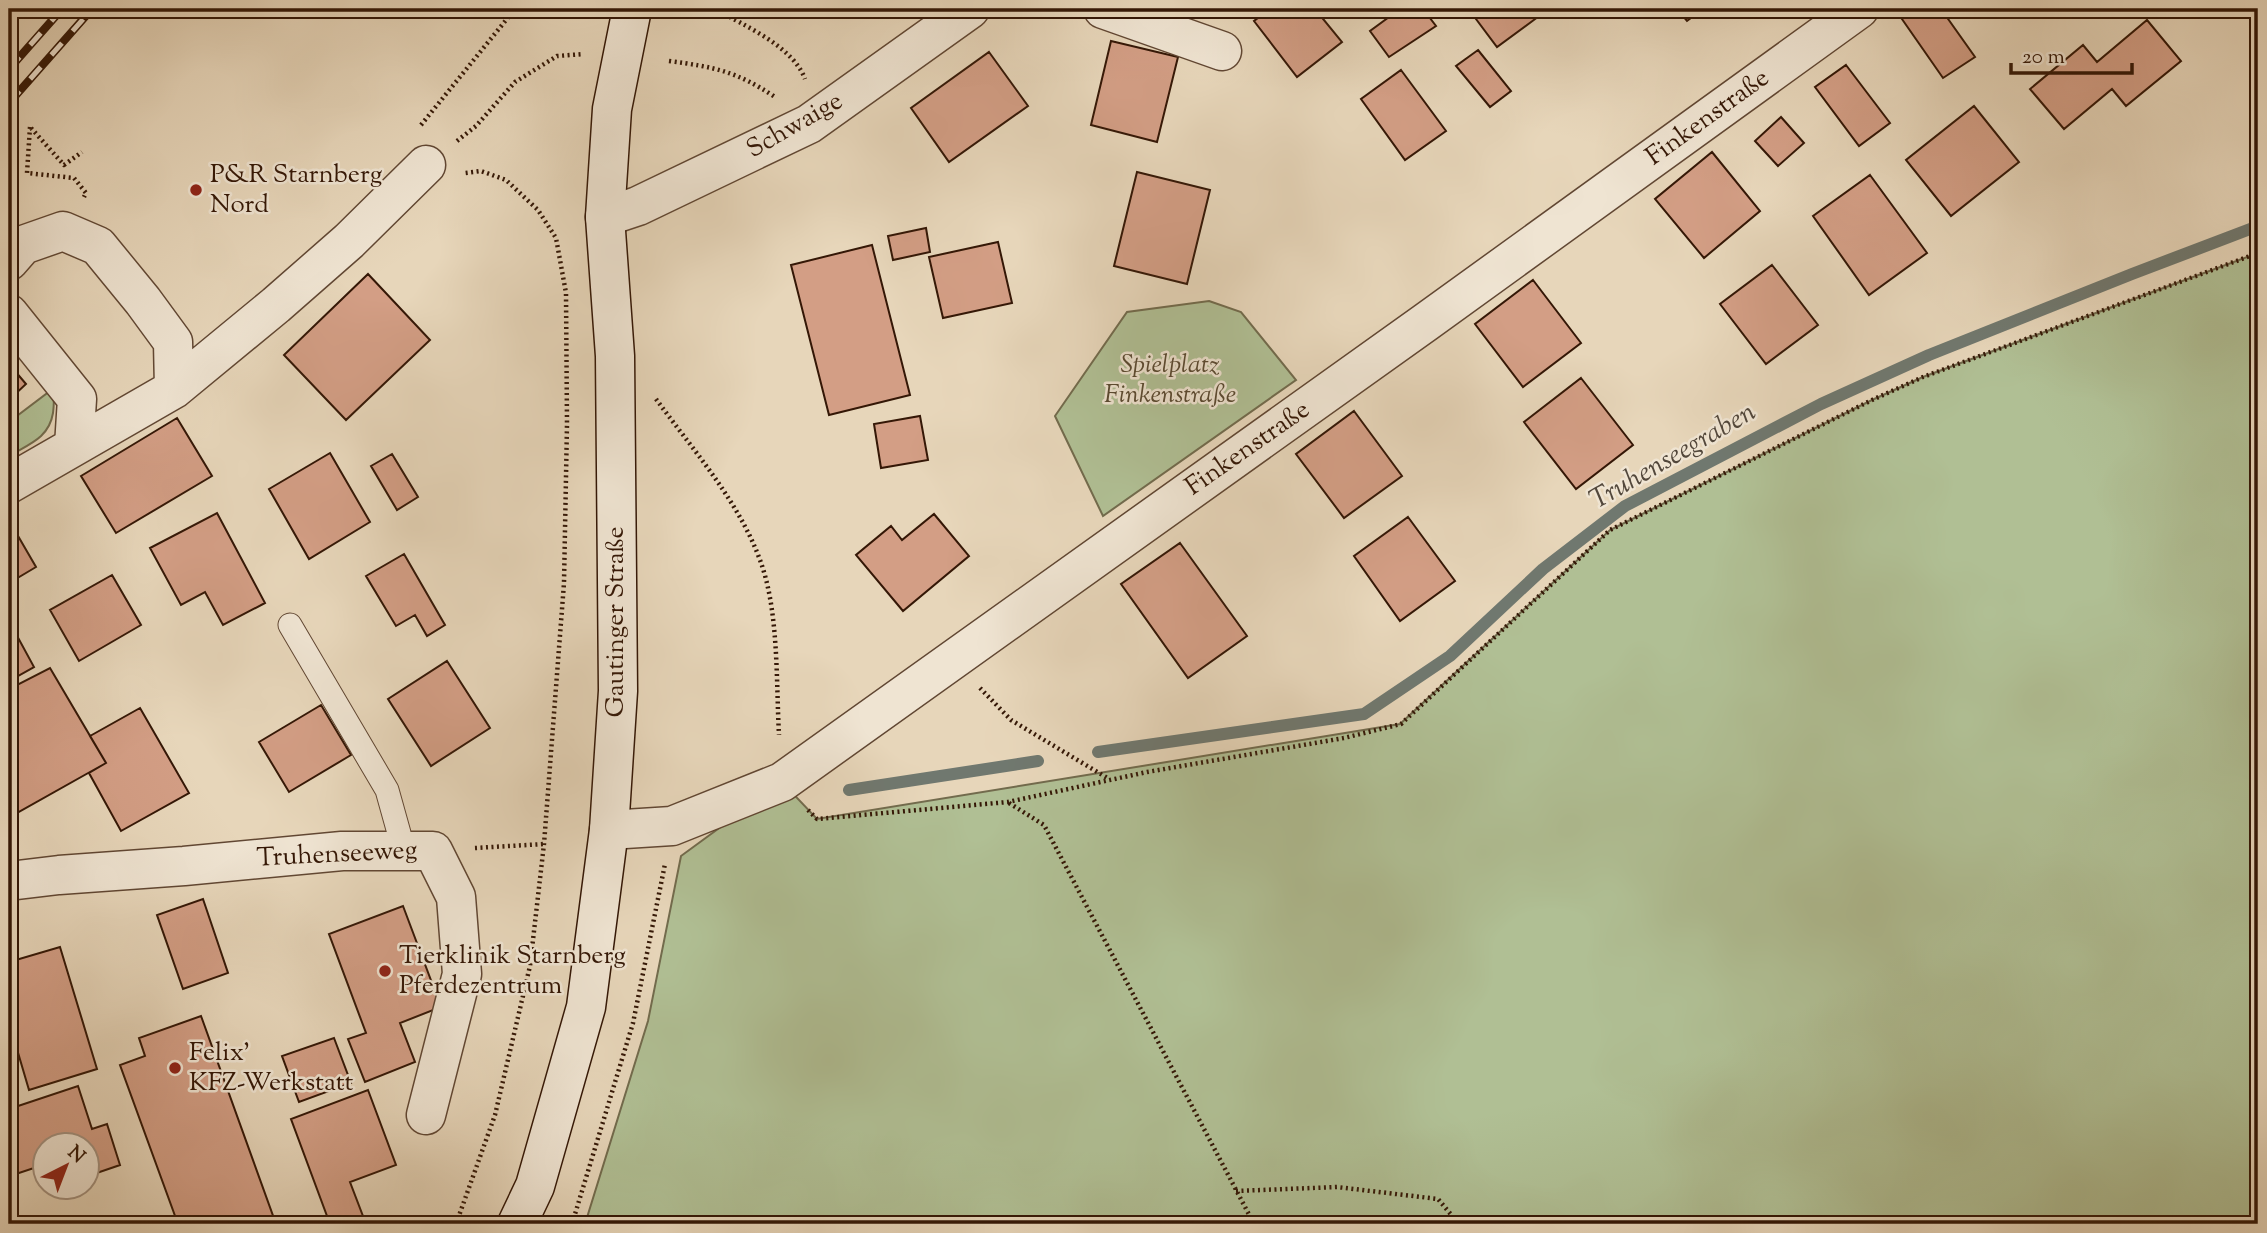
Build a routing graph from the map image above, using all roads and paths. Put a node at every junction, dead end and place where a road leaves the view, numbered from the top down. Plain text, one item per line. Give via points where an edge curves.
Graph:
1 (515, 9) edge
2 (632, 9) edge
3 (715, 9) edge
4 (970, 9) edge
5 (1102, 9) edge
6 (1859, 9) edge
7 (1222, 51) dead end
8 (586, 53) dead end
9 (669, 61) dead end
10 (805, 116) junction
11 (82, 152) dead end
12 (426, 165) junction
13 (86, 193) dead end
14 (605, 216) junction
15 (2258, 253) edge
16 (9, 261) edge
17 (9, 314) edge
18 (174, 389) junction
19 (651, 392) dead end
20 (74, 446) junction
21 (9, 484) edge
22 (290, 625) dead end
23 (952, 660) junction
24 (1110, 780) junction
25 (782, 782) junction
26 (1008, 802) junction
27 (672, 826) junction
28 (610, 830) junction
29 (544, 844) junction
30 (416, 851) junction
31 (9, 881) edge
32 (426, 1115) dead end
33 (1236, 1191) junction
34 (456, 1224) edge
35 (517, 1224) edge
36 (572, 1224) edge
37 (1254, 1224) edge
38 (1459, 1224) edge

1 - 12 path via 422,123 414,142
2 - 14 street, Gautinger Straße via 612,109
3 - 10 path via 772,41 801,70 810,92
4 - 10 street, Schwaige
5 - 7 street
6 - 23 street, Finkenstraße
8 - 12 path via 556,56 515,82 476,126
9 - 10 path via 714,67 750,80
10 - 14 street, Schwaige via 638,206
11 - 13 path via 64,165 30,127 27,173 74,178
12 - 18 street via 349,241
12 - 29 path via 447,175 481,171 506,180 520,192 556,238 566,293 564,583
14 - 28 street, Gautinger Straße via 615,356 618,678
15 - 24 path via 1923,377 1610,530 1401,724
16 - 18 street via 23,244 63,231 98,246 173,342
17 - 20 street via 77,399
18 - 20 street
19 - 25 path via 731,501 760,560 772,606
20 - 21 street
22 - 30 lane via 387,790 399,833
23 - 24 path via 1011,720
23 - 25 street, Finkenstraße
24 - 26 path
25 - 26 path via 817,819
25 - 27 street, Finkenstraße
26 - 33 path via 1044,825
27 - 28 street, Finkenstraße
27 - 36 path via 633,1023
28 - 35 street, Gautinger Straße via 586,1007 535,1186
29 - 30 path
29 - 34 path via 530,966 499,1102
30 - 31 street, Truhenseeweg via 342,851
30 - 32 street, Truhenseeweg via 456,897 462,974
33 - 37 path
33 - 38 path via 1337,1186 1438,1199

